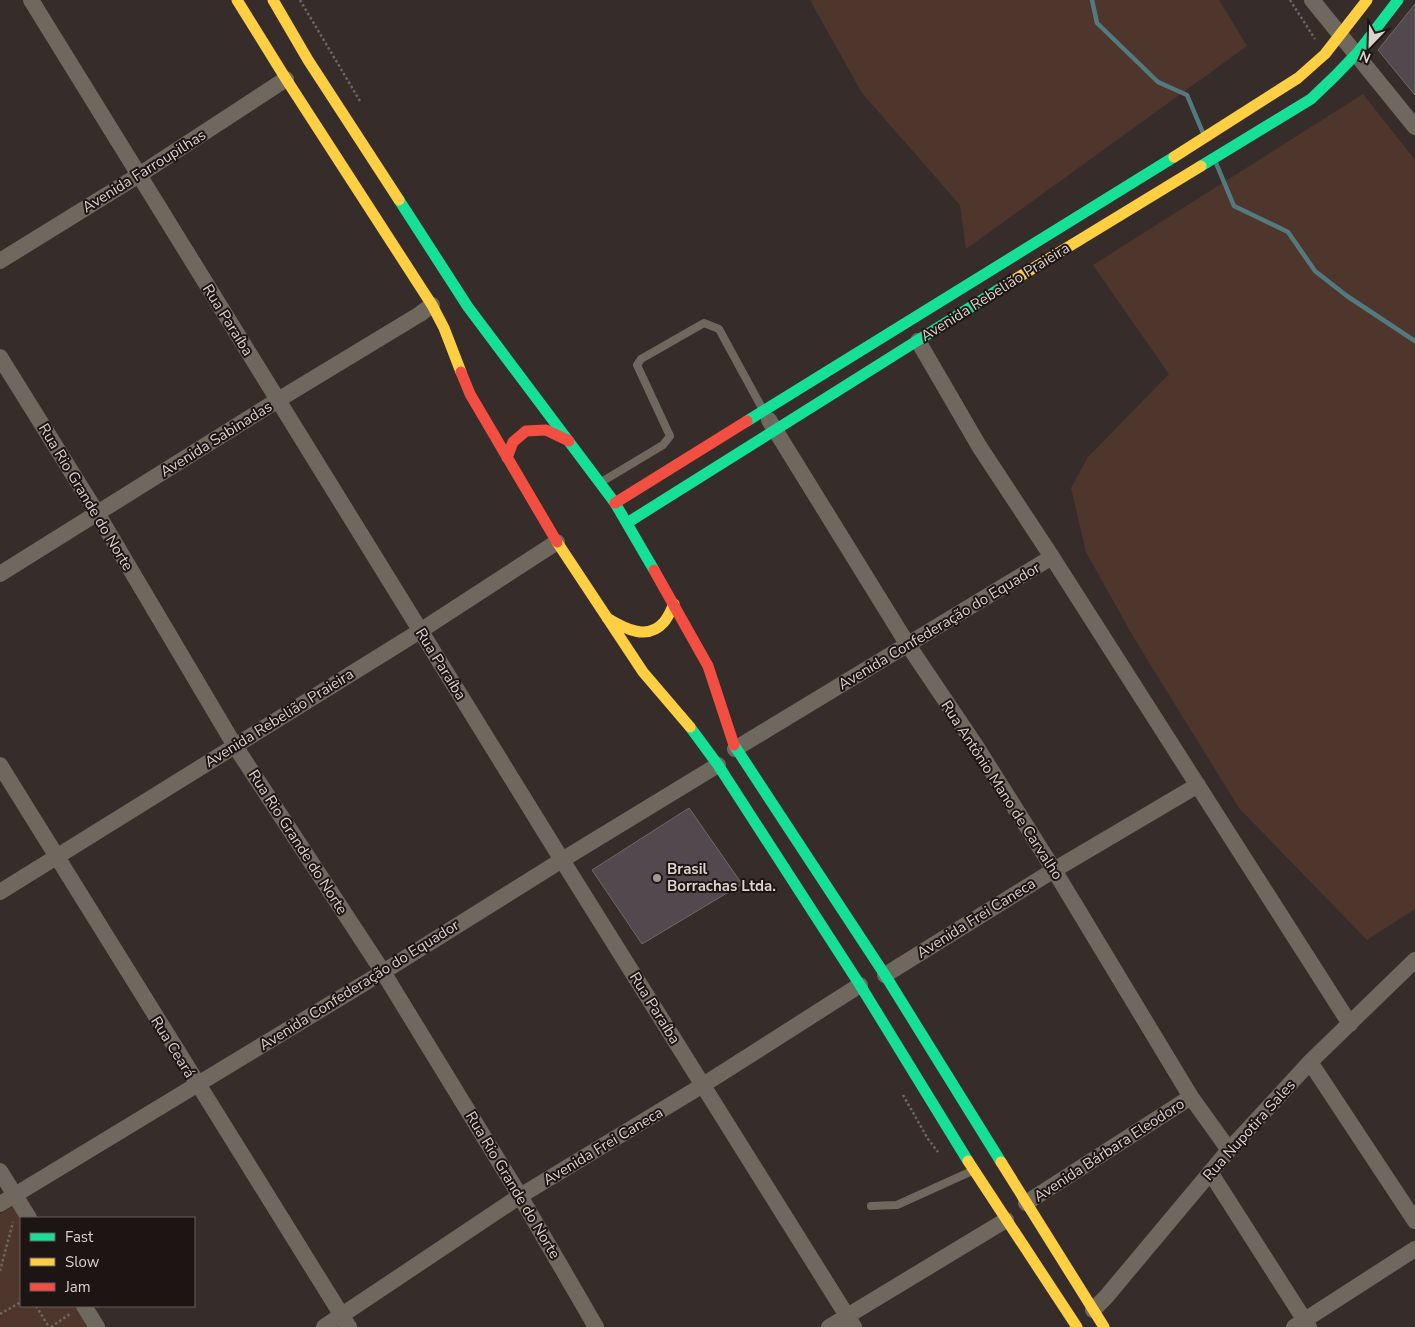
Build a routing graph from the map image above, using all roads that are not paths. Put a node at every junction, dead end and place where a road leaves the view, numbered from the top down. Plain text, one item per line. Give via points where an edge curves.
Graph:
1 (31, 0) edge
2 (237, 0) edge
3 (273, 0) edge
4 (1312, 0) edge
5 (1367, 0) edge
6 (1396, 1) edge
7 (1339, 35) junction
8 (1356, 54) junction
9 (286, 79) junction
10 (1415, 128) edge
11 (139, 175) junction
12 (0, 261) edge
13 (432, 305) junction
14 (887, 334) junction
15 (918, 340) junction
16 (899, 352) junction
17 (0, 357) edge
18 (278, 400) junction
19 (763, 411) junction
20 (775, 430) junction
21 (569, 442) junction
22 (507, 458) junction
23 (599, 482) junction
24 (614, 503) junction
25 (97, 513) junction
26 (627, 522) junction
27 (557, 542) junction
28 (1052, 557) junction
29 (0, 574) edge
30 (674, 604) junction
31 (607, 618) junction
32 (420, 631) junction
33 (908, 645) junction
34 (235, 746) junction
35 (735, 750) junction
36 (0, 765) edge
37 (718, 765) junction
38 (1198, 785) junction
39 (56, 856) junction
40 (562, 860) junction
41 (1054, 870) junction
42 (0, 892) edge
43 (1415, 960) edge
44 (383, 972) junction
45 (885, 975) junction
46 (860, 986) junction
47 (1350, 1024) junction
48 (1310, 1062) junction
49 (197, 1084) junction
50 (703, 1085) junction
51 (1191, 1097) junction
52 (1229, 1150) junction
53 (974, 1170) junction
54 (0, 1171) edge
55 (1210, 1172) junction
56 (15, 1195) junction
57 (520, 1196) junction
58 (1026, 1203) junction
59 (0, 1204) edge
60 (871, 1206) dead end
61 (22, 1216) edge
62 (1006, 1220) junction
63 (1415, 1221) edge
64 (1415, 1249) edge
65 (79, 1308) edge
66 (1093, 1310) junction
67 (851, 1321) edge
68 (345, 1322) edge
69 (1303, 1325) edge
70 (97, 1327) edge
71 (324, 1327) edge
72 (596, 1327) edge
73 (829, 1327) edge
74 (1077, 1327) edge
75 (1104, 1327) edge

1 - 11 street, Rua Paraíba
2 - 9 main road
3 - 21 main road via 308,60 468,307
4 - 7 street
5 - 7 main road, Avenida Rebelião Praieira
6 - 8 main road, Avenida Rebelião Praieira
7 - 8 street
7 - 14 main road, Avenida Rebelião Praieira via 1325,54 1298,78
8 - 10 street
8 - 15 main road, Avenida Rebelião Praieira via 1311,99
9 - 11 street, Avenida Farroupilhas
9 - 13 main road
11 - 12 street, Avenida Farroupilhas
11 - 18 street, Rua Paraíba
13 - 18 street, Avenida Sabinadas
13 - 22 main road via 470,394
14 - 16 main road
14 - 19 main road, Avenida Rebelião Praieira
15 - 16 main road, Avenida Rebelião Praieira
15 - 28 street, Avenida Confederação do Equador via 979,446
16 - 20 main road, Avenida Rebelião Praieira
17 - 25 street, Rua Rio Grande do Norte
18 - 25 street, Avenida Sabinadas
18 - 32 street, Rua Paraíba
19 - 20 street, Rua Antônio Mano de Carvalho
19 - 23 lane via 719,329 704,323 641,359 637,365 670,436 663,445
19 - 24 main road, Avenida Rebelião Praieira
20 - 26 main road, Avenida Rebelião Praieira
20 - 33 street, Rua Antônio Mano de Carvalho
21 - 22 main road via 546,430 526,431 513,442
21 - 23 main road
22 - 27 main road
23 - 24 main road
24 - 26 main road
25 - 29 street, Avenida Sabinadas
25 - 34 street, Rua Rio Grande do Norte
26 - 30 main road
27 - 31 main road
27 - 32 street, Avenida Rebelião Praieira
28 - 33 street, Avenida Confederação do Equador
28 - 38 street
30 - 31 main road via 664,622 655,630 644,633 633,632
30 - 35 main road via 708,666
31 - 37 main road via 643,672
32 - 34 street, Avenida Rebelião Praieira
32 - 40 street, Rua Paraíba
33 - 35 street, Avenida Confederação do Equador
33 - 41 street, Rua Antônio Mano de Carvalho
34 - 39 street, Avenida Rebelião Praieira
34 - 44 street, Rua Rio Grande do Norte
35 - 45 main road
36 - 39 street, Rua Ceará
37 - 40 street, Avenida Confederação do Equador
37 - 46 main road
38 - 41 street, Avenida Frei Caneca
38 - 47 street
39 - 42 street, Avenida Rebelião Praieira
39 - 49 street, Rua Ceará
40 - 44 street, Avenida Confederação do Equador
40 - 50 street, Rua Paraíba
41 - 45 street, Avenida Frei Caneca
41 - 51 street, Rua Antônio Mano de Carvalho
43 - 47 street, Rua Nupotira Sales
44 - 49 street, Avenida Confederação do Equador
44 - 57 street, Rua Rio Grande do Norte
45 - 58 main road
46 - 50 street, Avenida Frei Caneca
46 - 53 main road
47 - 48 street, Rua Nupotira Sales
48 - 52 street, Rua Nupotira Sales
48 - 63 street
49 - 56 street, Avenida Confederação do Equador
49 - 68 street, Rua Ceará
50 - 57 street, Avenida Frei Caneca
50 - 67 street, Rua Paraíba
51 - 52 street, Rua Antônio Mano de Carvalho
51 - 58 street, Avenida Bárbara Eleodoro
52 - 55 street, Rua Nupotira Sales
53 - 60 lane via 897,1205
53 - 62 main road
54 - 56 street
55 - 66 street, Rua Nupotira Sales
55 - 69 street
56 - 59 street, Avenida Confederação do Equador
56 - 61 street
57 - 68 street, Avenida Frei Caneca
57 - 72 street, Rua Rio Grande do Norte
58 - 66 main road
62 - 67 street
62 - 74 main road
64 - 69 street
65 - 70 street
66 - 75 main road
67 - 73 street
68 - 71 street, Avenida Frei Caneca

